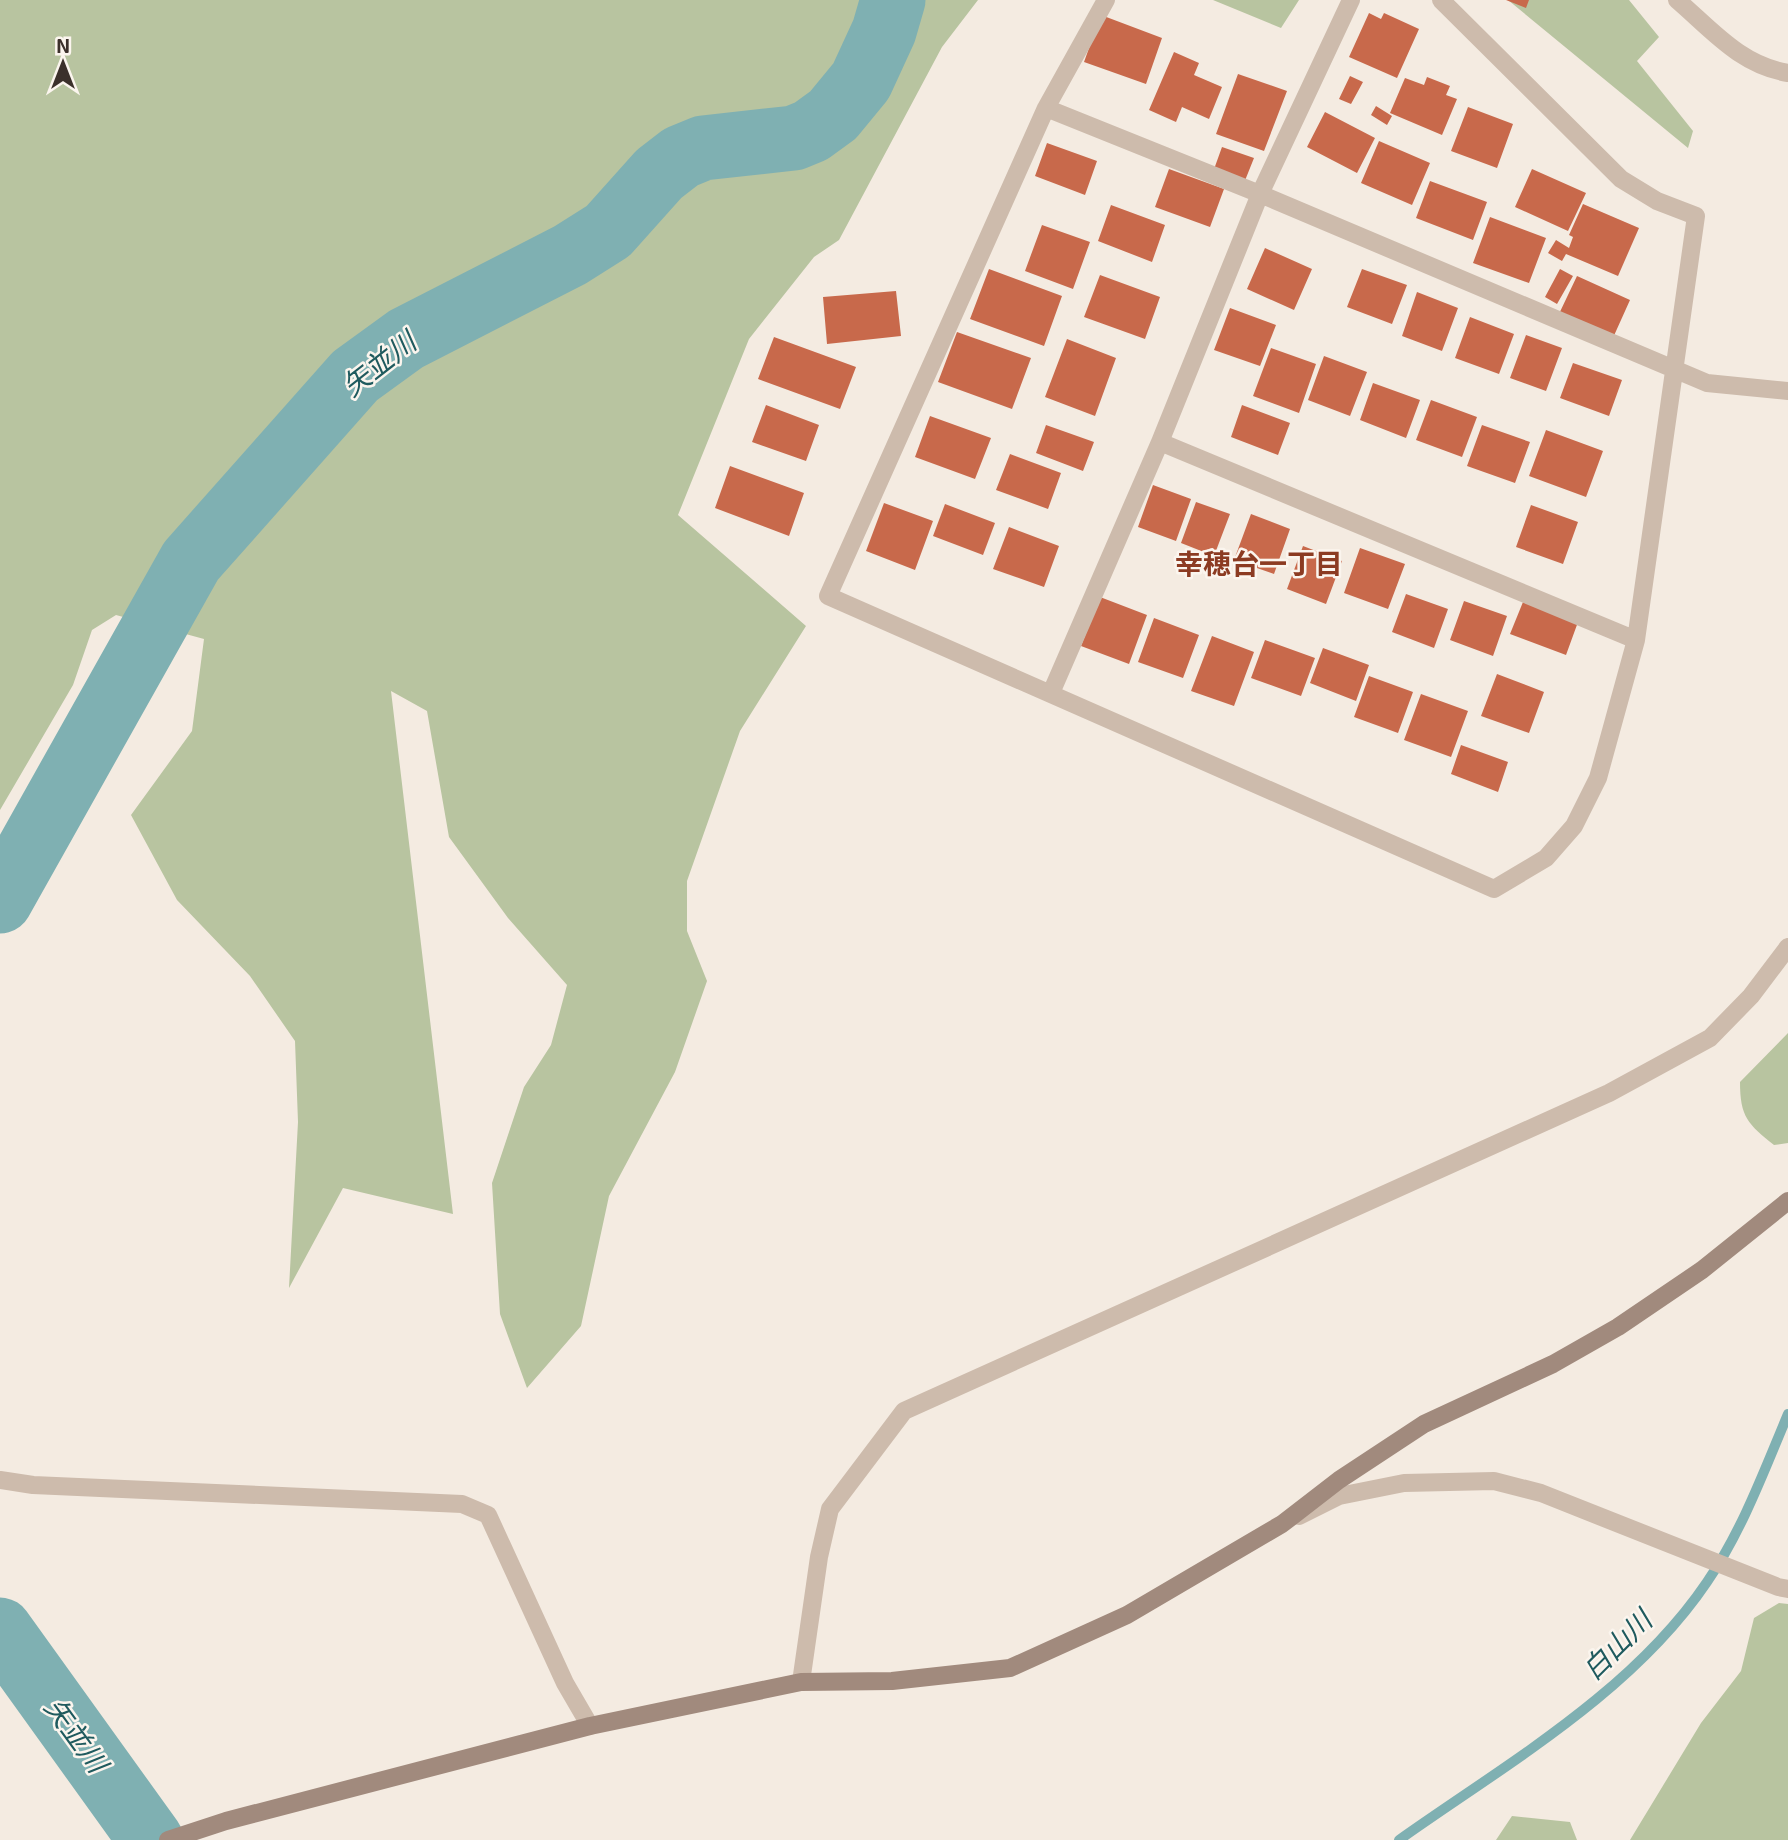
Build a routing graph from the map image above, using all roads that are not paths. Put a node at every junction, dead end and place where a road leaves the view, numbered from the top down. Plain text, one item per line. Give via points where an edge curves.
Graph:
1 (1106, 0) edge
2 (1351, 0) edge
3 (1441, 0) edge
4 (1677, 0) edge
5 (1788, 74) edge
6 (1046, 108) junction
7 (1260, 194) junction
8 (1676, 370) junction
9 (1788, 391) edge
10 (1160, 442) junction
11 (1636, 640) junction
12 (1051, 693) junction
13 (1788, 947) edge
14 (1788, 1201) edge
15 (0, 1480) edge
16 (1282, 1524) junction
17 (1788, 1588) edge
18 (801, 1682) junction
19 (590, 1726) junction
20 (168, 1840) edge

1 - 6 street
2 - 7 street
3 - 8 street via 1621,179 1657,201 1696,216
4 - 5 street via 1723,44 1768,70
6 - 7 street
6 - 12 street via 828,596
7 - 8 street
7 - 10 street
8 - 9 street via 1707,383
8 - 11 street
10 - 11 street
10 - 12 street
11 - 12 street via 1598,778 1574,826 1546,858 1494,889
13 - 18 street via 1751,996 1710,1038 1609,1093 904,1411 830,1509
14 - 16 main road via 1702,1270 1618,1327 1553,1364 1424,1424
15 - 19 street via 462,1504 488,1515 565,1683
16 - 17 street via 1339,1496 1391,1485 1494,1481 1541,1493
16 - 18 main road via 1127,1615 1010,1668 892,1681
18 - 19 main road
19 - 20 main road

